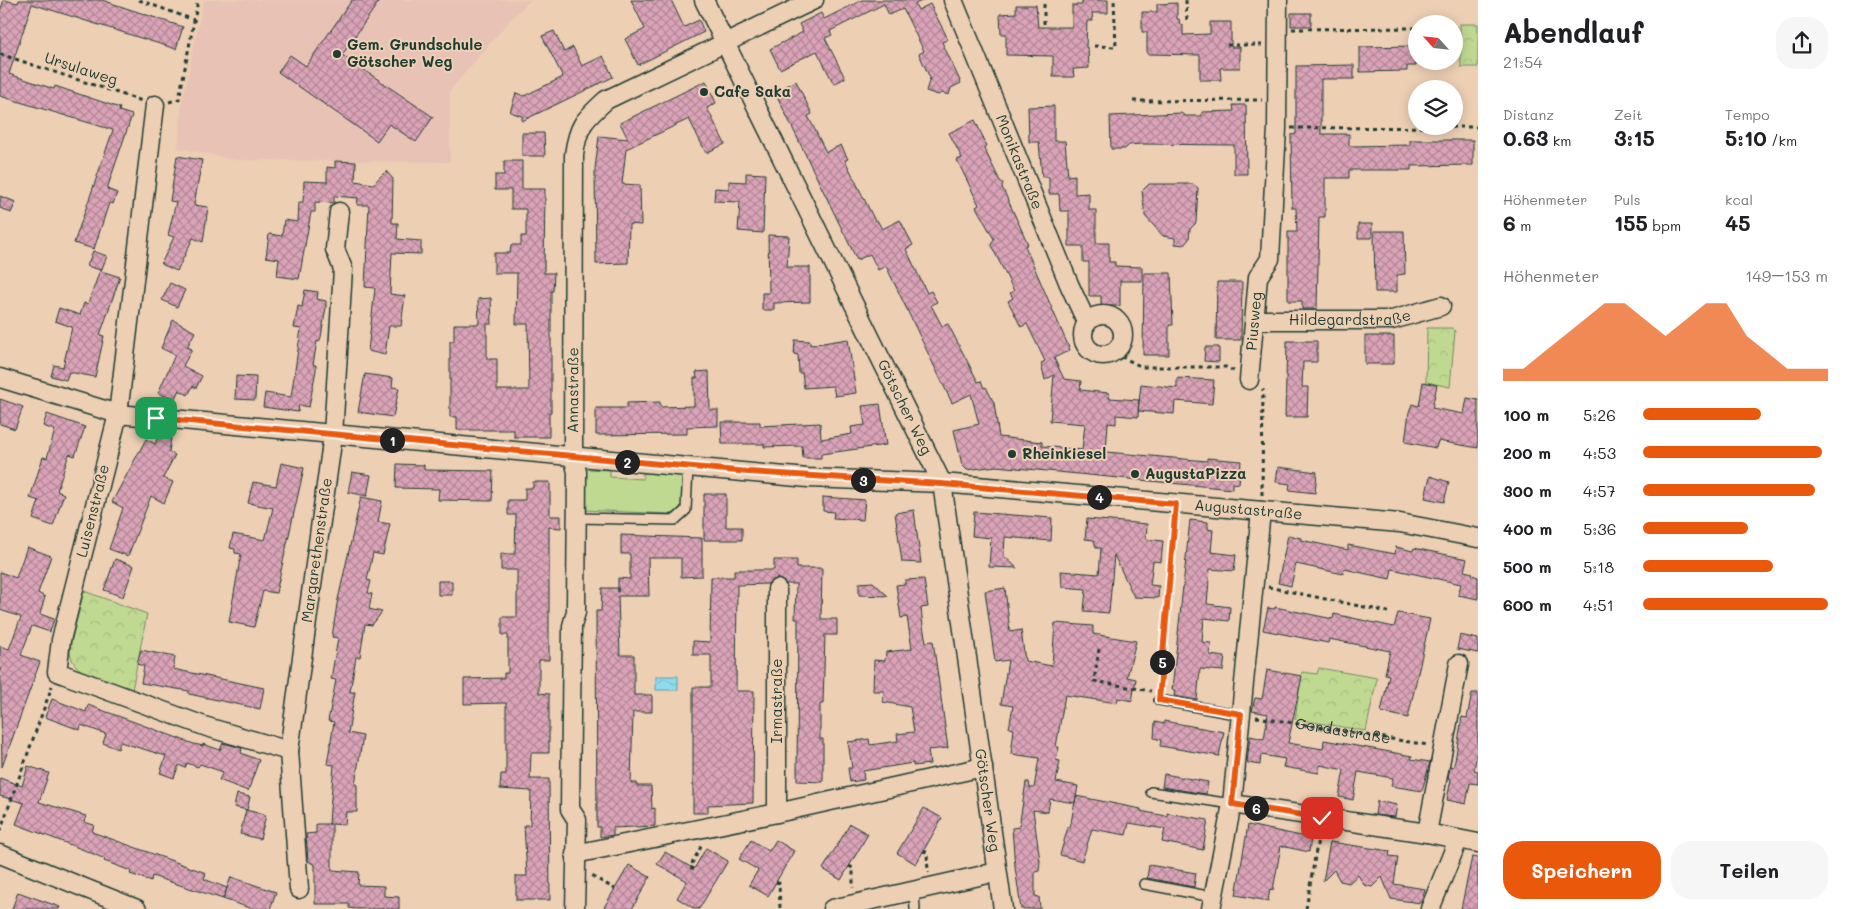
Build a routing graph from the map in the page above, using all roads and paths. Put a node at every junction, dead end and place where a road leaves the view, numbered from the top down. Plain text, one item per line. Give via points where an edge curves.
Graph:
1 (139, 0) edge
2 (198, 0) edge
3 (704, 0) edge
4 (814, 0) edge
5 (953, 0) edge
6 (1044, 0) edge
7 (1114, 0) edge
8 (1186, 0) edge
9 (1278, 0) edge
10 (194, 20) junction
11 (1186, 22) dead end
12 (1044, 24) dead end
13 (1408, 29) edge
14 (1278, 37) junction
15 (726, 44) junction
16 (1227, 44) dead end
17 (1094, 46) dead end
18 (0, 54) edge
19 (1277, 100) junction
20 (1133, 101) dead end
21 (155, 105) junction
22 (1478, 127) edge
23 (1277, 128) junction
24 (339, 212) dead end
25 (1441, 306) dead end
26 (1256, 320) junction
27 (1087, 323) junction
28 (1114, 353) junction
29 (0, 378) edge
30 (1249, 380) junction
31 (118, 414) junction
32 (333, 435) junction
33 (573, 456) junction
34 (688, 467) junction
35 (942, 484) junction
36 (1176, 504) junction
37 (1261, 511) junction
38 (577, 518) junction
39 (1478, 538) edge
40 (1253, 584) junction
41 (777, 589) dead end
42 (1388, 612) dead end
43 (1099, 649) dead end
44 (1459, 664) dead end
45 (57, 672) junction
46 (1159, 700) dead end
47 (1241, 714) junction
48 (1443, 748) junction
49 (289, 751) junction
50 (983, 767) junction
51 (1152, 792) dead end
52 (1232, 804) junction
53 (777, 813) junction
54 (1322, 818) junction
55 (714, 826) junction
56 (0, 831) edge
57 (1427, 833) junction
58 (1458, 840) junction
59 (1478, 843) edge
60 (923, 850) dead end
61 (0, 854) edge
62 (575, 860) junction
63 (849, 866) dead end
64 (694, 869) dead end
65 (998, 872) junction
66 (776, 882) dead end
67 (1144, 884) dead end
68 (299, 889) dead end
69 (615, 889) dead end
70 (921, 890) junction
71 (1212, 903) edge
72 (853, 904) junction
73 (137, 909) edge
74 (575, 909) edge
75 (780, 909) edge
76 (832, 909) edge
77 (916, 909) edge
78 (1003, 909) edge
79 (1306, 909) edge
80 (1430, 909) edge

1 - 10 path
2 - 10 path
3 - 15 street, Götscher Weg
4 - 15 street, Annastraße
5 - 27 street, Monikastraße
6 - 12 path
7 - 17 path via 1116,47
8 - 11 path
9 - 14 street, Piusweg
10 - 21 path via 179,99
13 - 14 path
14 - 16 path
14 - 19 street, Piusweg
15 - 33 street, Annastraße via 606,100 577,133 574,155
15 - 35 street, Götscher Weg
18 - 21 path, Ursulaweg
19 - 20 path
19 - 23 street, Piusweg
21 - 31 street, Luisenstraße
22 - 23 path
23 - 26 street, Piusweg via 1270,259 1258,277
24 - 32 street, Margarethenstraße via 335,249 343,268
25 - 26 street, Hildegardstraße via 1392,320
26 - 30 street, Piusweg
27 - 28 street, Monikastraße via 1083,335 1086,347 1102,356
27 - 28 street via 1098,316 1111,316 1116,320 1124,337
28 - 30 path via 1142,367 1226,367
29 - 31 street, Augustastraße
30 - 37 path via 1263,389
31 - 32 street, Augustastraße
31 - 45 street, Luisenstraße via 61,640
32 - 33 street, Augustastraße
32 - 49 street, Margarethenstraße
33 - 34 street, Augustastraße
33 - 38 street, Annastraße
34 - 35 street, Augustastraße via 808,478
34 - 38 lane via 686,510 675,520
35 - 36 street, Augustastraße
35 - 50 street, Götscher Weg
36 - 37 street, Augustastraße
36 - 43 path via 1159,693 1094,681
37 - 39 street, Augustastraße via 1400,523
37 - 40 street
38 - 62 street, Annastraße via 570,800 570,810 577,820
40 - 42 path
40 - 47 street
41 - 53 street, Irmastraße
44 - 48 street
45 - 49 street via 207,728
45 - 56 path
46 - 47 lane
47 - 48 path, Gerdastraße
47 - 52 street
48 - 57 street
49 - 68 street, Margarethenstraße
50 - 53 street
50 - 65 street, Götscher Weg
51 - 52 lane
52 - 54 street
52 - 71 street
53 - 55 street
54 - 57 street
54 - 79 path
55 - 62 street
55 - 64 path via 690,867
57 - 58 street
58 - 59 street
58 - 80 street
60 - 70 path via 927,852
61 - 73 street
62 - 69 path
62 - 74 street, Annastraße
63 - 72 path via 853,868
65 - 70 street
65 - 78 street, Götscher Weg
66 - 75 path via 779,883
67 - 71 lane
70 - 72 street
70 - 77 lane
72 - 76 street

